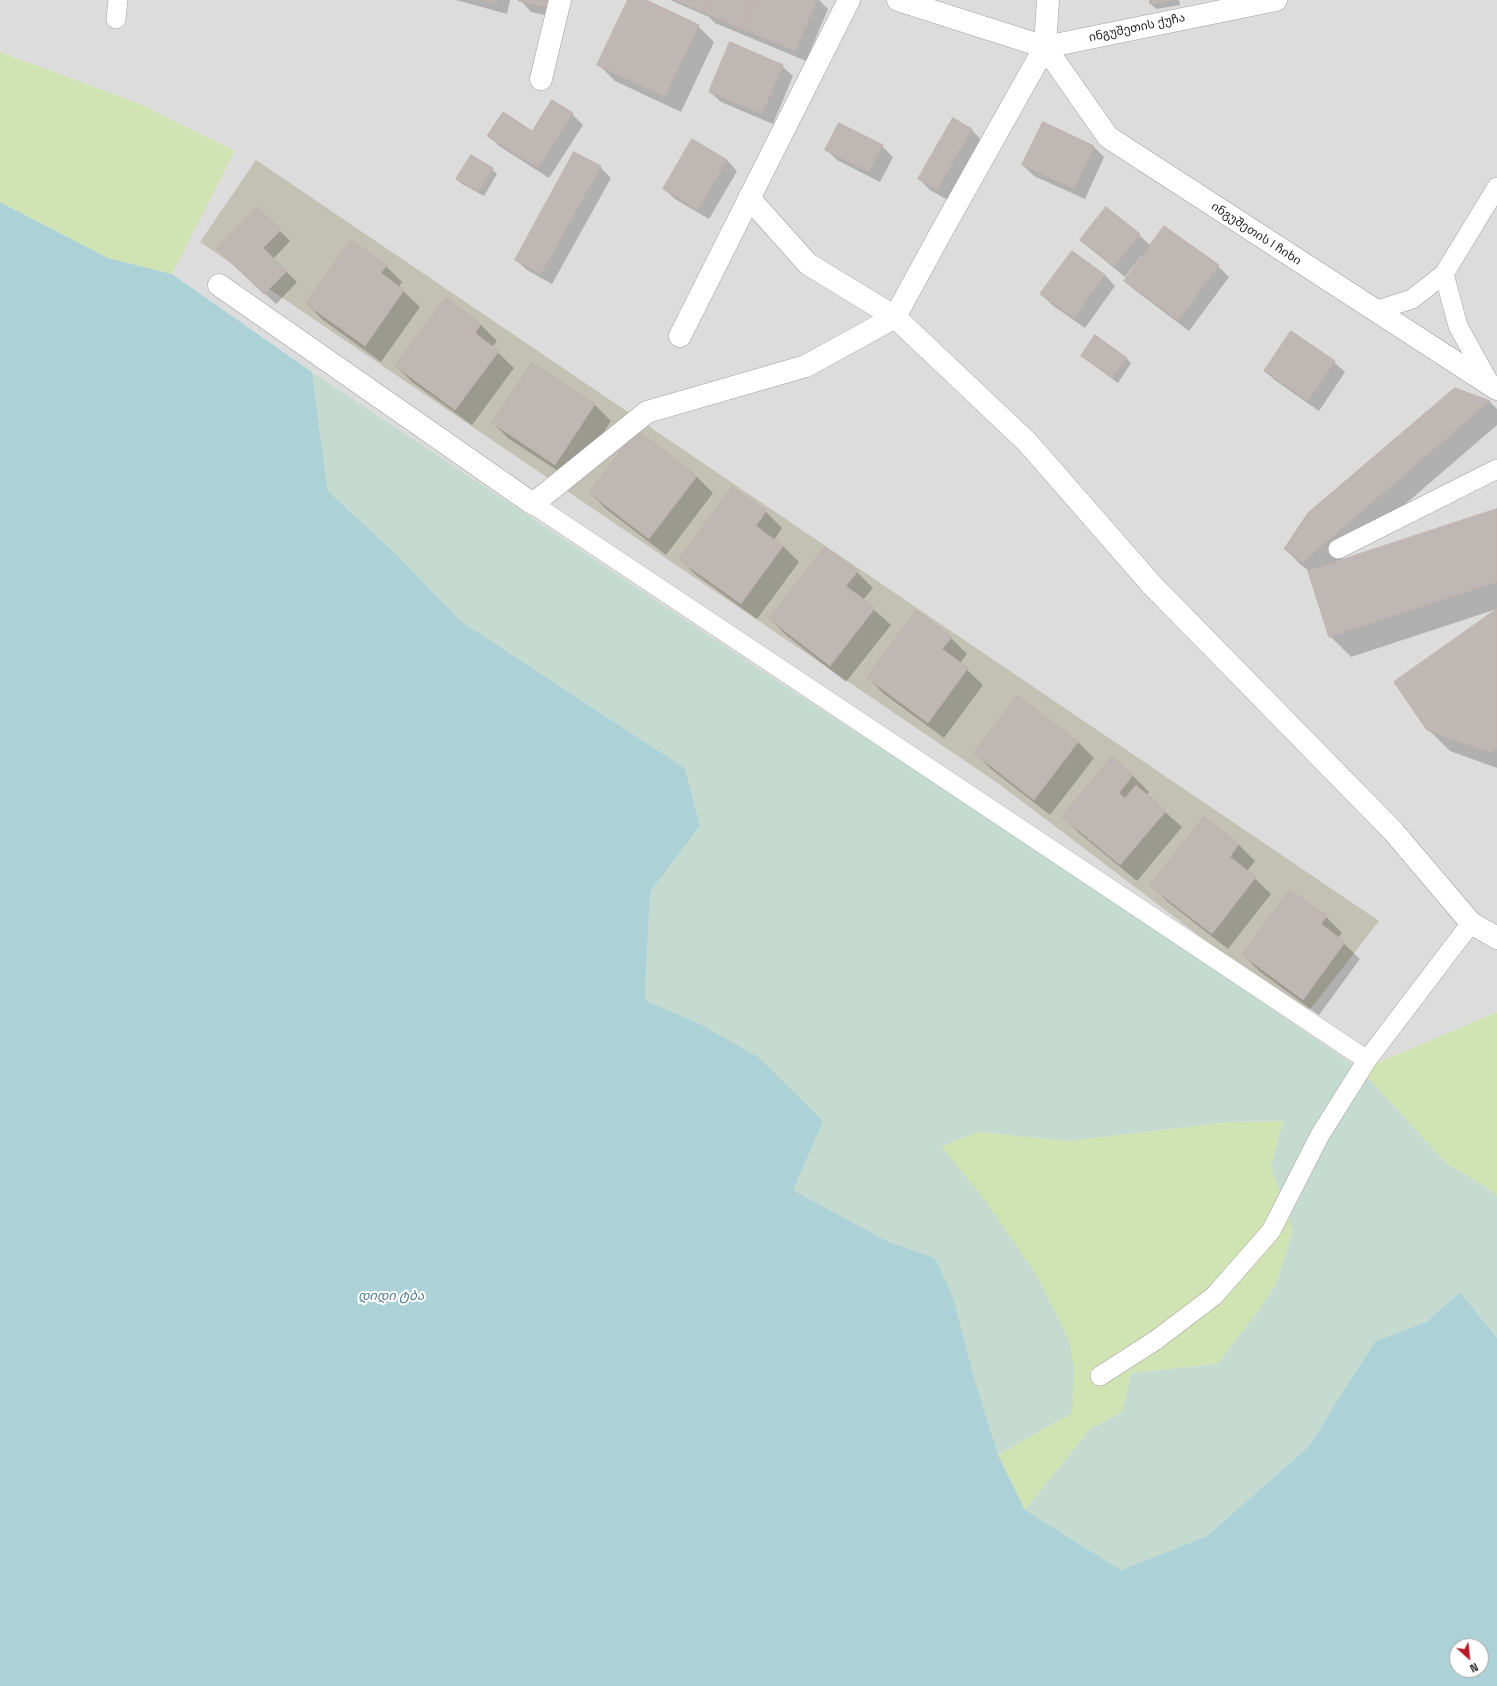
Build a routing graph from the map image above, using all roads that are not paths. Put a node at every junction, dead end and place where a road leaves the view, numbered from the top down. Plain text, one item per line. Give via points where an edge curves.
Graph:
1 (118, 0) edge
2 (560, 0) edge
3 (849, 0) edge
4 (898, 0) edge
5 (1048, 0) edge
6 (1276, 0) edge
7 (116, 19) dead end
8 (1045, 47) junction
9 (541, 78) dead end
10 (1497, 187) edge
11 (749, 198) junction
12 (1444, 274) junction
13 (219, 285) dead end
14 (1375, 311) junction
15 (895, 317) junction
16 (680, 336) dead end
17 (1494, 387) edge
18 (1497, 469) edge
19 (533, 504) junction
20 (1338, 549) dead end
21 (1471, 923) junction
22 (1497, 938) edge
23 (1367, 1060) junction
24 (1100, 1376) dead end

1 - 7 lane
2 - 9 street
3 - 11 street
4 - 8 street
5 - 8 street
6 - 8 street, ინგუშეთის ქუჩა
8 - 14 street, ინგუშეთის I ჩიხი via 1108,137
8 - 15 street
10 - 12 lane
11 - 15 street via 808,264
11 - 16 street
12 - 14 lane via 1412,299
12 - 17 lane via 1458,326
13 - 19 street
14 - 17 street, ინგუშეთის I ჩიხი
15 - 19 street via 806,366 647,412
15 - 21 street via 1028,443 1152,585 1393,831
18 - 20 lane
19 - 23 lane
21 - 22 street
21 - 23 lane
23 - 24 lane via 1320,1136 1271,1231 1214,1296 1156,1340

